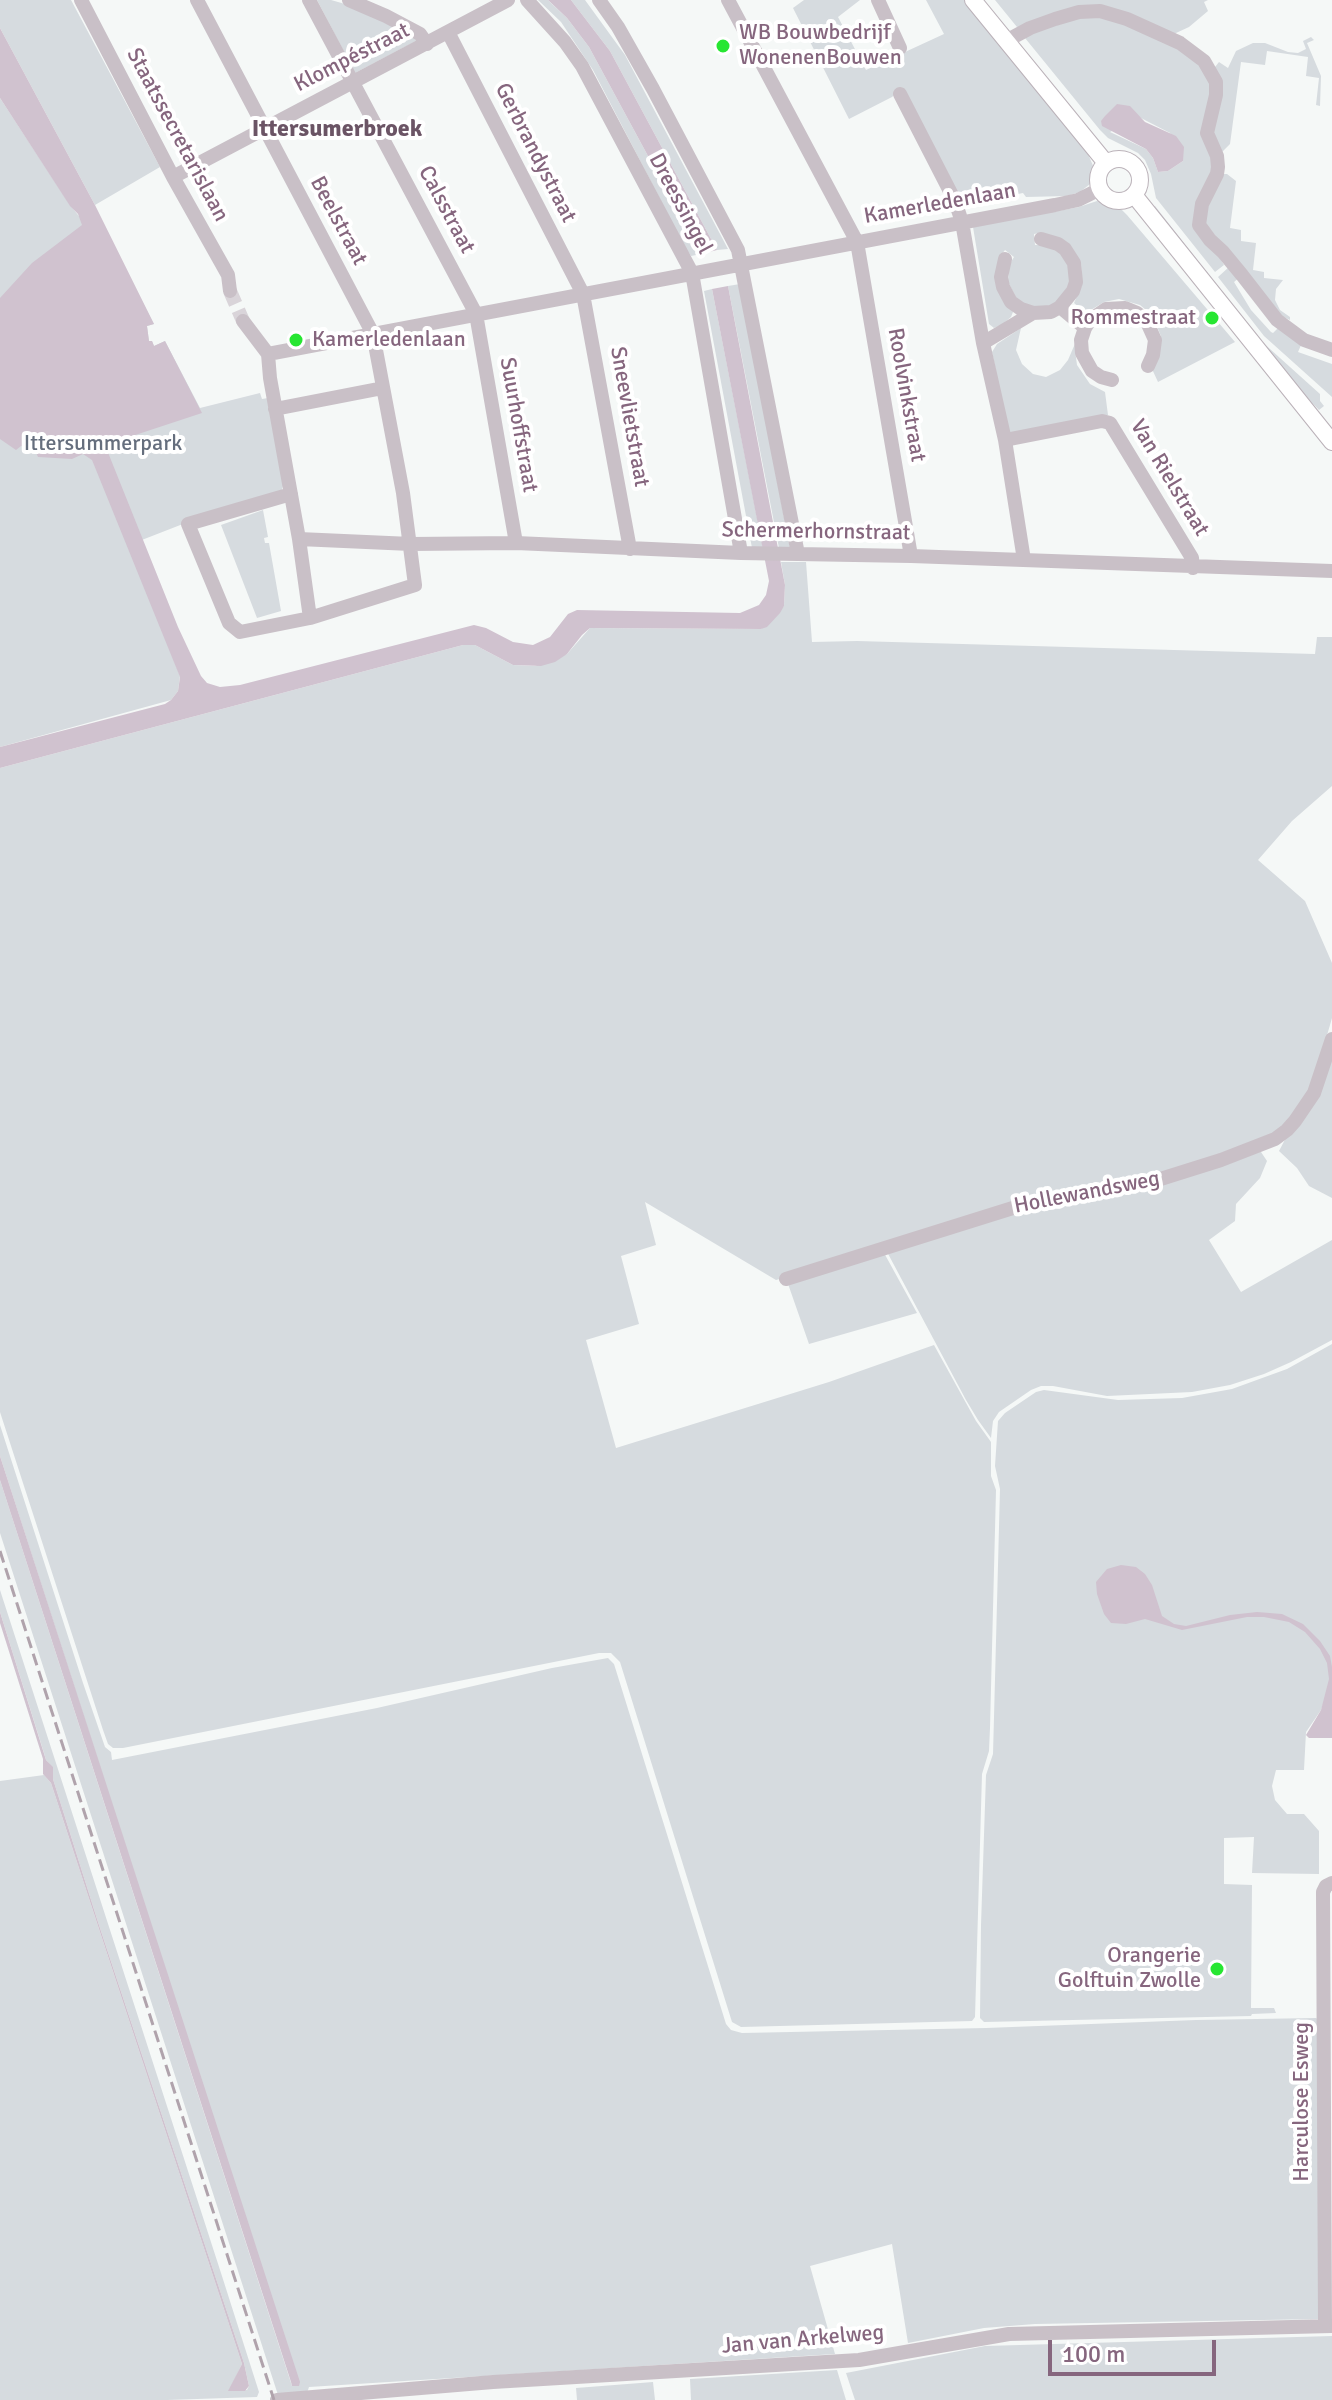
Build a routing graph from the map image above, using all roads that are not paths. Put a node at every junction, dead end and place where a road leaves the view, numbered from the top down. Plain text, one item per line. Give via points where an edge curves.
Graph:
1 (81, 0) edge
2 (197, 0) edge
3 (309, 0) edge
4 (349, 0) edge
5 (508, 0) edge
6 (527, 0) edge
7 (599, 0) edge
8 (728, 0) edge
9 (878, 0) edge
10 (973, 0) edge
11 (448, 32) junction
12 (1006, 41) junction
13 (427, 44) junction
14 (900, 48) dead end
15 (354, 83) junction
16 (900, 94) dead end
17 (264, 128) junction
18 (1106, 163) junction
19 (173, 177) junction
20 (1100, 189) junction
21 (1134, 195) junction
22 (962, 222) junction
23 (1041, 239) dead end
24 (857, 242) junction
25 (1005, 259) dead end
26 (741, 264) junction
27 (692, 273) junction
28 (230, 291) tunnel mouth
29 (583, 294) junction
30 (1060, 307) junction
31 (1033, 313) junction
32 (476, 314) junction
33 (243, 321) tunnel mouth
34 (1085, 328) junction
35 (373, 334) junction
36 (983, 343) junction
37 (1332, 350) edge
38 (268, 354) junction
39 (1148, 366) dead end
40 (1112, 380) dead end
41 (383, 388) junction
42 (275, 409) junction
43 (1005, 440) junction
44 (1332, 442) edge
45 (291, 494) junction
46 (299, 539) junction
47 (516, 543) junction
48 (411, 544) junction
49 (630, 549) junction
50 (741, 553) junction
51 (792, 554) junction
52 (911, 556) junction
53 (1024, 560) junction
54 (1193, 568) junction
55 (1332, 571) edge
56 (310, 618) junction
57 (1332, 1039) edge
58 (786, 1279) dead end
59 (1332, 1883) edge
60 (1329, 2326) edge
61 (277, 2400) edge

1 - 19 street, Staatssecretarislaan
2 - 17 street, Beelstraat
3 - 15 street, Calsstraat
4 - 13 street via 420,34
5 - 11 street, Klompéstraat
6 - 27 street, Dreessingel via 582,66
7 - 26 street, Dreessingel via 653,89
8 - 24 street, Roolvinkstraat
9 - 14 street
10 - 12 main road
11 - 13 street, Klompéstraat
11 - 29 street, Gerbrandystraat
12 - 18 main road
12 - 37 street via 1055,19 1100,11 1180,43 1204,61 1216,82 1207,133 1218,167 1200,210 1201,230 1277,320 1304,340
13 - 15 street, Klompéstraat
15 - 17 street, Klompéstraat
15 - 32 street, Calsstraat
16 - 22 street
17 - 19 street, Klompéstraat
17 - 35 street, Beelstraat
18 - 20 main road via 1098,175
18 - 21 main road via 1121,159 1135,167 1140,182
19 - 28 street, Staatssecretarislaan via 228,275
20 - 21 main road via 1115,201
20 - 22 street, Kamerledenlaan via 1078,200
21 - 44 main road
22 - 24 street, Kamerledenlaan
22 - 36 street
23 - 30 street via 1065,249 1074,263 1076,282
24 - 26 street, Kamerledenlaan
24 - 52 street, Roolvinkstraat
25 - 31 street via 1001,277 1006,295
26 - 27 street, Kamerledenlaan
26 - 51 street, Dreessingel
27 - 29 street, Kamerledenlaan
27 - 50 street, Dreessingel
29 - 32 street, Kamerledenlaan
29 - 49 street, Sneevlietstraat
30 - 31 street
30 - 34 street
31 - 36 street
32 - 35 street, Kamerledenlaan
32 - 47 street, Suurhoffstraat
33 - 38 street
34 - 39 street via 1106,309 1137,313 1155,340
34 - 40 street via 1085,362
35 - 38 street, Kamerledenlaan
35 - 41 street, Beelstraat
36 - 43 street
38 - 42 street
41 - 42 street
41 - 48 street, Beelstraat
42 - 45 street
43 - 53 street
43 - 54 street, Van Rielstraat via 1110,423 1192,558
45 - 46 street
45 - 56 street via 188,524 229,623 240,632
46 - 48 street, Schermerhornstraat
46 - 56 street
47 - 48 street, Schermerhornstraat
47 - 49 street, Schermerhornstraat
48 - 56 street, Beelstraat via 415,585
49 - 50 street, Schermerhornstraat
50 - 51 street, Schermerhornstraat
51 - 52 street, Schermerhornstraat
52 - 53 street, Schermerhornstraat
53 - 54 street, Schermerhornstraat
54 - 55 street, Schermerhornstraat
57 - 58 street, Hollewandsweg via 1314,1093 1275,1139 1151,1182 1016,1207
59 - 60 street, Harculose Esweg via 1323,1892
60 - 61 street, Jan van Arkelweg via 1009,2334 859,2360

